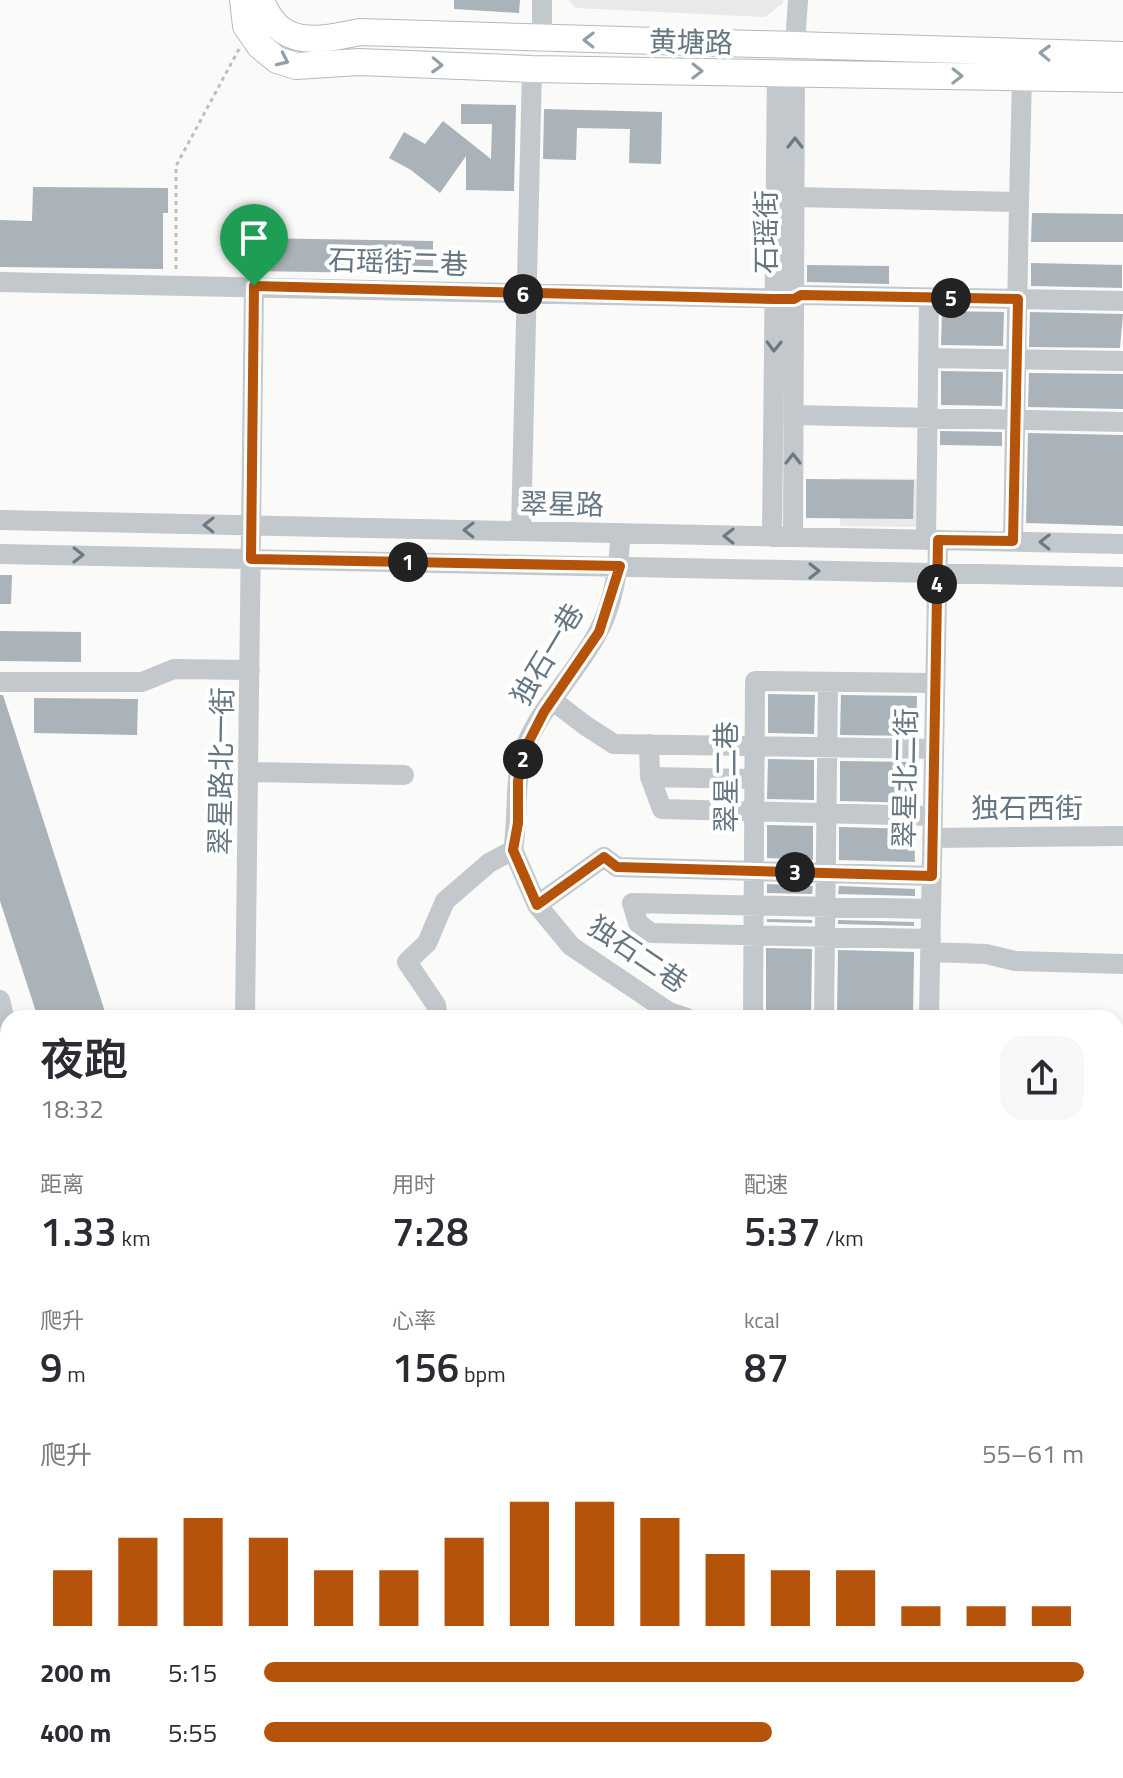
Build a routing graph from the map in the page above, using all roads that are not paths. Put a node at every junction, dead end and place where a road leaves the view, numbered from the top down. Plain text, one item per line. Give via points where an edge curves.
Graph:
1 (243, 0) edge
2 (542, 0) edge
3 (798, 0) edge
4 (264, 9) edge
5 (542, 39) junction
6 (795, 45) junction
7 (1123, 55) edge
8 (532, 69) junction
9 (786, 72) junction
10 (1022, 77) junction
11 (1123, 79) edge
12 (794, 197) junction
13 (1019, 202) junction
14 (0, 282) edge
15 (254, 286) junction
16 (528, 294) junction
17 (929, 298) junction
18 (784, 299) junction
19 (1018, 299) junction
20 (1123, 301) edge
21 (928, 358) junction
22 (1017, 359) junction
23 (1123, 361) edge
24 (793, 415) junction
25 (927, 418) junction
26 (1016, 420) junction
27 (1123, 422) edge
28 (0, 520) edge
29 (252, 526) junction
30 (521, 531) junction
31 (620, 533) junction
32 (772, 537) junction
33 (793, 537) junction
34 (932, 540) junction
35 (1013, 541) junction
36 (1123, 544) edge
37 (0, 554) edge
38 (251, 559) junction
39 (620, 566) junction
40 (937, 573) junction
41 (1123, 577) edge
42 (250, 670) junction
43 (0, 682) edge
44 (828, 682) junction
45 (935, 683) junction
46 (552, 700) junction
47 (649, 744) junction
48 (755, 746) junction
49 (827, 747) junction
50 (934, 749) junction
51 (249, 772) junction
52 (404, 775) dead end
53 (650, 777) junction
54 (754, 779) junction
55 (754, 811) junction
56 (826, 813) junction
57 (933, 816) junction
58 (1123, 836) edge
59 (932, 838) junction
60 (513, 850) junction
61 (754, 870) junction
62 (826, 873) junction
63 (932, 876) junction
64 (537, 905) junction
65 (753, 905) junction
66 (825, 907) junction
67 (931, 909) junction
68 (753, 935) junction
69 (825, 937) junction
70 (931, 946) junction
71 (1123, 964) edge
72 (242, 1010) edge
73 (437, 1010) edge
74 (666, 1010) edge
75 (753, 1010) edge
76 (824, 1010) edge
77 (929, 1010) edge
78 (0, 1414) edge
79 (0, 1429) edge

1 -> 8 main road, 黄塘路 via 246,26 260,46 296,66 359,62
2 - 5 street
3 - 6 street
4 - 5 main road, 黄塘路 via 278,29 319,41 360,32
6 -> 5 main road, 黄塘路
7 -> 6 main road, 黄塘路
8 -> 9 main road, 黄塘路
8 - 16 street
9 -> 10 main road, 黄塘路
12 -> 9 street, 石瑶街
9 - 18 street, 石瑶街
10 - 11 main road, 黄塘路
10 - 13 street
12 - 13 street
12 - 18 street, 石瑶街
13 - 19 street
14 - 15 street, 石瑶街二巷
15 - 16 street, 石瑶街二巷
15 - 29 street, 翠星路北一街
16 - 18 street, 石瑶街二巷
16 - 30 street
17 - 18 street, 石瑶街二巷
17 - 19 street, 石瑶街二巷
17 - 21 street, 翠星北二街
18 - 24 street, 石瑶街
18 -> 32 street, 石瑶街
19 - 20 street, 石瑶街二巷
19 - 22 street
21 - 22 street
21 - 25 street, 翠星北二街
22 - 23 street
22 - 26 street
24 - 25 street
33 -> 24 street, 石瑶街
25 - 26 street
25 - 34 street, 翠星北二街
26 - 27 street
26 - 35 street
29 -> 28 street, 翠星路
30 -> 29 street, 翠星路
29 - 38 street, 翠星路北一街
30 - 31 street, 翠星路
32 -> 31 street, 翠星路
31 - 39 street, 独石一巷
32 - 33 street, 翠星路
33 - 34 street, 翠星路
34 - 35 street, 翠星路
34 - 40 street, 翠星北二街
36 -> 35 street, 翠星路
37 -> 38 street
38 - 39 street
38 - 42 street, 翠星路北一街
39 -> 40 street
39 - 46 street, 独石一巷 via 599,632
40 - 41 street
40 - 45 street, 翠星北二街
42 - 43 street via 174,669 142,682
42 - 51 street, 翠星路北一街
44 - 45 street
44 - 48 street, 翠星二巷 via 755,681
44 - 49 street
45 - 50 street, 翠星北二街
46 - 47 street via 614,744
46 - 60 street, 独石一巷 via 525,749
47 - 48 street
47 - 53 street
48 - 49 street
48 - 54 street, 翠星二巷
49 - 50 street
49 - 56 street
50 - 57 street, 翠星北二街
51 - 52 street
51 - 72 street, 翠星路北一街
53 - 54 street
53 - 55 street via 662,809
54 - 55 street, 翠星二巷
55 - 56 street
55 - 61 street, 翠星二巷
56 - 57 street
56 - 62 street
57 - 59 street, 翠星北二街
58 - 59 street, 独石西街
59 - 63 street, 翠星北二街
60 - 64 street, 独石二巷
60 - 73 street via 445,901 427,943 407,962
61 - 62 street
61 - 64 street via 617,867 604,857
61 - 65 street, 翠星二巷
62 - 63 street
62 - 66 street
63 - 67 street, 翠星北二街
64 - 74 street, 独石二巷 via 571,946
65 - 66 street
65 - 68 street, 翠星二巷
65 - 68 street via 632,903 638,923 651,933
66 - 67 street
66 - 69 street
67 - 70 street, 翠星北二街
68 - 69 street
68 - 75 street, 翠星二巷
69 - 70 street
69 - 76 street
70 - 71 street via 1015,961
70 - 77 street, 翠星北二街
78 - 79 street

